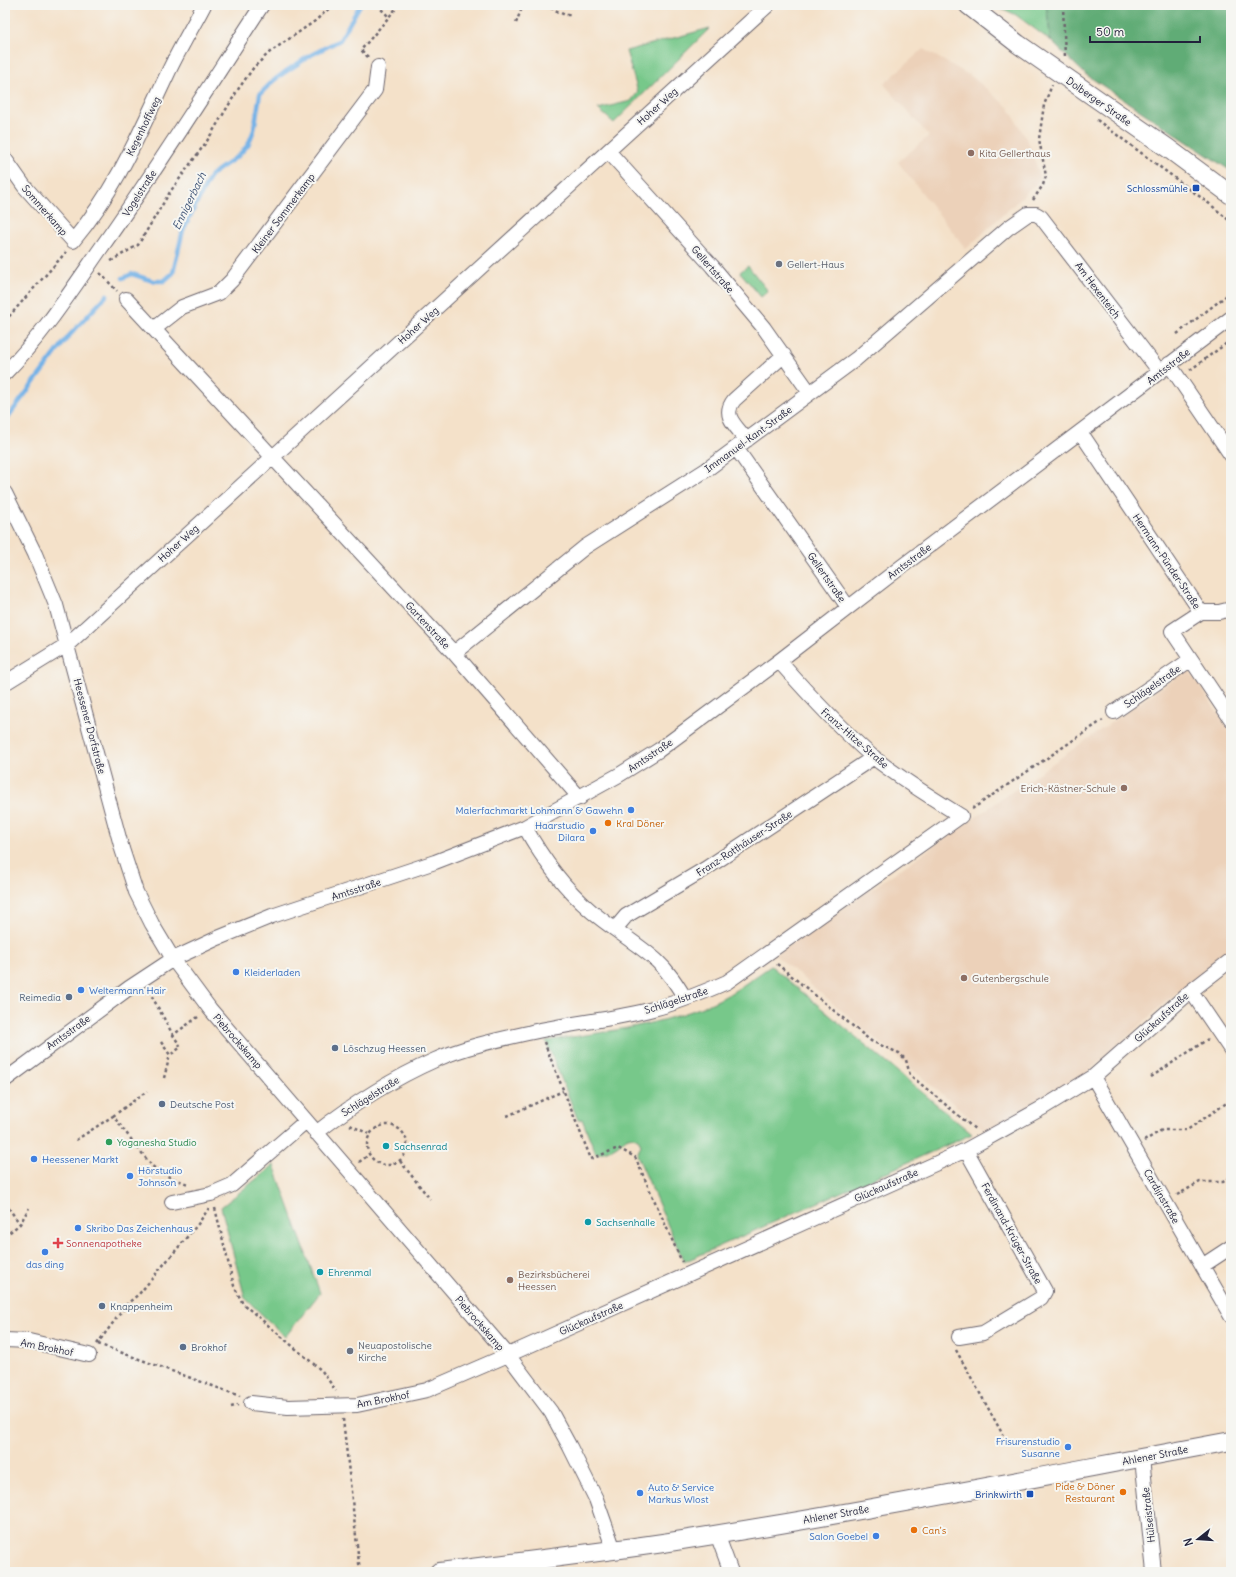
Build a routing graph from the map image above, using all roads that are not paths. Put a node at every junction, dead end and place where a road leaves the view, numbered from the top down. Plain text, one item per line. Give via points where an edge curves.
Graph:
1 (204, 5) edge
2 (262, 5) edge
3 (768, 5) edge
4 (968, 5) edge
5 (378, 67) road end
6 (608, 151) junction
7 (5, 159) edge
8 (1231, 194) edge
9 (1031, 213) joint
10 (72, 241) joint
11 (126, 299) dead end
12 (1231, 318) edge
13 (154, 329) junction
14 (784, 355) junction
15 (1164, 368) junction
16 (5, 373) edge
17 (810, 393) junction
18 (1081, 432) junction
19 (742, 444) junction
20 (1231, 455) edge
21 (272, 457) junction
22 (5, 493) edge
23 (848, 607) junction
24 (1231, 609) edge
25 (1201, 612) junction
26 (68, 644) junction
27 (454, 653) junction
28 (1190, 660) junction
29 (780, 661) junction
30 (5, 683) edge
31 (1114, 712) road end
32 (1231, 719) edge
33 (874, 757) junction
34 (580, 798) junction
35 (961, 816) joint
36 (525, 827) junction
37 (615, 929) junction
38 (173, 959) junction
39 (1231, 960) edge
40 (1190, 990) junction
41 (685, 998) junction
42 (1231, 1050) edge
43 (1093, 1077) junction
44 (5, 1080) edge
45 (306, 1121) junction
46 (316, 1133) junction
47 (966, 1150) junction
48 (172, 1202) dead end
49 (1231, 1247) edge
50 (1202, 1266) junction
51 (1231, 1316) edge
52 (960, 1337) road end
53 (5, 1340) edge
54 (508, 1355) junction
55 (89, 1356) road end
56 (250, 1403) road end
57 (1231, 1441) edge
58 (1142, 1458) junction
59 (717, 1534) junction
60 (614, 1550) junction
61 (439, 1572) edge
62 (731, 1572) edge
63 (1154, 1572) edge

1 - 10 street, Kegenhoffweg via 118,178
2 - 16 street, Vogelstraße via 95,257 32,344
3 - 6 street, Hoher Weg
4 - 8 main road, Dolberger Straße via 1018,44
5 - 13 street, Kleiner Sommerkamp via 375,90 232,280 219,293 182,307
6 - 14 street, Gellertstraße via 712,266
6 - 21 street, Hoher Weg
7 - 10 street, Sommerkamp via 24,186
9 - 15 street, Am Hexenteich via 1041,218
9 - 17 street, Immanuel-Kant-Straße via 1008,228 856,359
11 - 13 street
12 - 15 street, Amtsstraße
13 - 21 street
14 - 17 street, Gellertstraße
14 - 19 street, Gellertstraße via 729,407 730,420
15 - 18 street, Amtsstraße
15 - 20 street, Am Hexenteich via 1178,378
17 - 19 street, Immanuel-Kant-Straße
18 - 23 street, Amtsstraße
18 - 25 street, Hermann-Pünder-Straße
19 - 23 street, Gellertstraße
19 - 27 street, Immanuel-Kant-Straße via 670,494 585,547
21 - 26 street, Hoher Weg
21 - 27 street, Gartenstraße
22 - 26 street, Heessener Dorfstraße via 40,566
23 - 29 street, Amtsstraße
24 - 25 street
25 - 28 street, Hermann-Pünder-Straße via 1172,632
26 - 30 street, Hoher Weg
26 - 38 street, Heessener Dorfstraße via 122,849 136,892
27 - 34 street, Gartenstraße
28 - 31 street, Schlägelstraße
28 - 32 street, Hermann-Pünder-Straße
29 - 33 street, Franz-Hitze-Straße via 819,706
29 - 34 street, Amtsstraße via 659,750
33 - 35 street, Franz-Hitze-Straße
33 - 37 street, Franz-Rotthäuser-Straße via 705,869 626,916
34 - 36 street, Amtsstraße
35 - 41 street, Schlägelstraße via 727,982
36 - 37 street via 562,882 591,911
36 - 38 street, Amtsstraße via 435,862 272,916
37 - 41 street via 657,961 672,977
38 - 44 street, Amtsstraße
38 - 45 street, Piebrockskamp via 210,1009
39 - 40 street, Glückaufstraße
40 - 42 street
40 - 43 street, Glückaufstraße
41 - 46 street, Schlägelstraße via 654,1009 480,1045 436,1060 397,1078 355,1104
43 - 47 street, Glückaufstraße via 1044,1108
43 - 50 street, Cardijnstraße
45 - 46 street, Piebrockskamp
45 - 48 street via 232,1185 211,1194
46 - 54 street, Piebrockskamp
47 - 52 street, Ferdinand-Krüger-Straße via 1045,1291 1041,1298 983,1333
47 - 54 street, Glückaufstraße
49 - 50 street
50 - 51 street, Cardijnstraße
53 - 55 street, Am Brokhof via 29,1341
54 - 56 street, Am Brokhof via 427,1390 386,1400 342,1406 288,1407
54 - 60 street, Piebrockskamp via 550,1412 570,1448 596,1500
57 - 58 main road, Ahlener Straße
58 - 59 main road, Ahlener Straße via 998,1486
58 - 63 street, Hülseistraße
59 - 60 main road, Ahlener Straße
59 - 62 street
60 - 61 main road, Ahlener Straße

